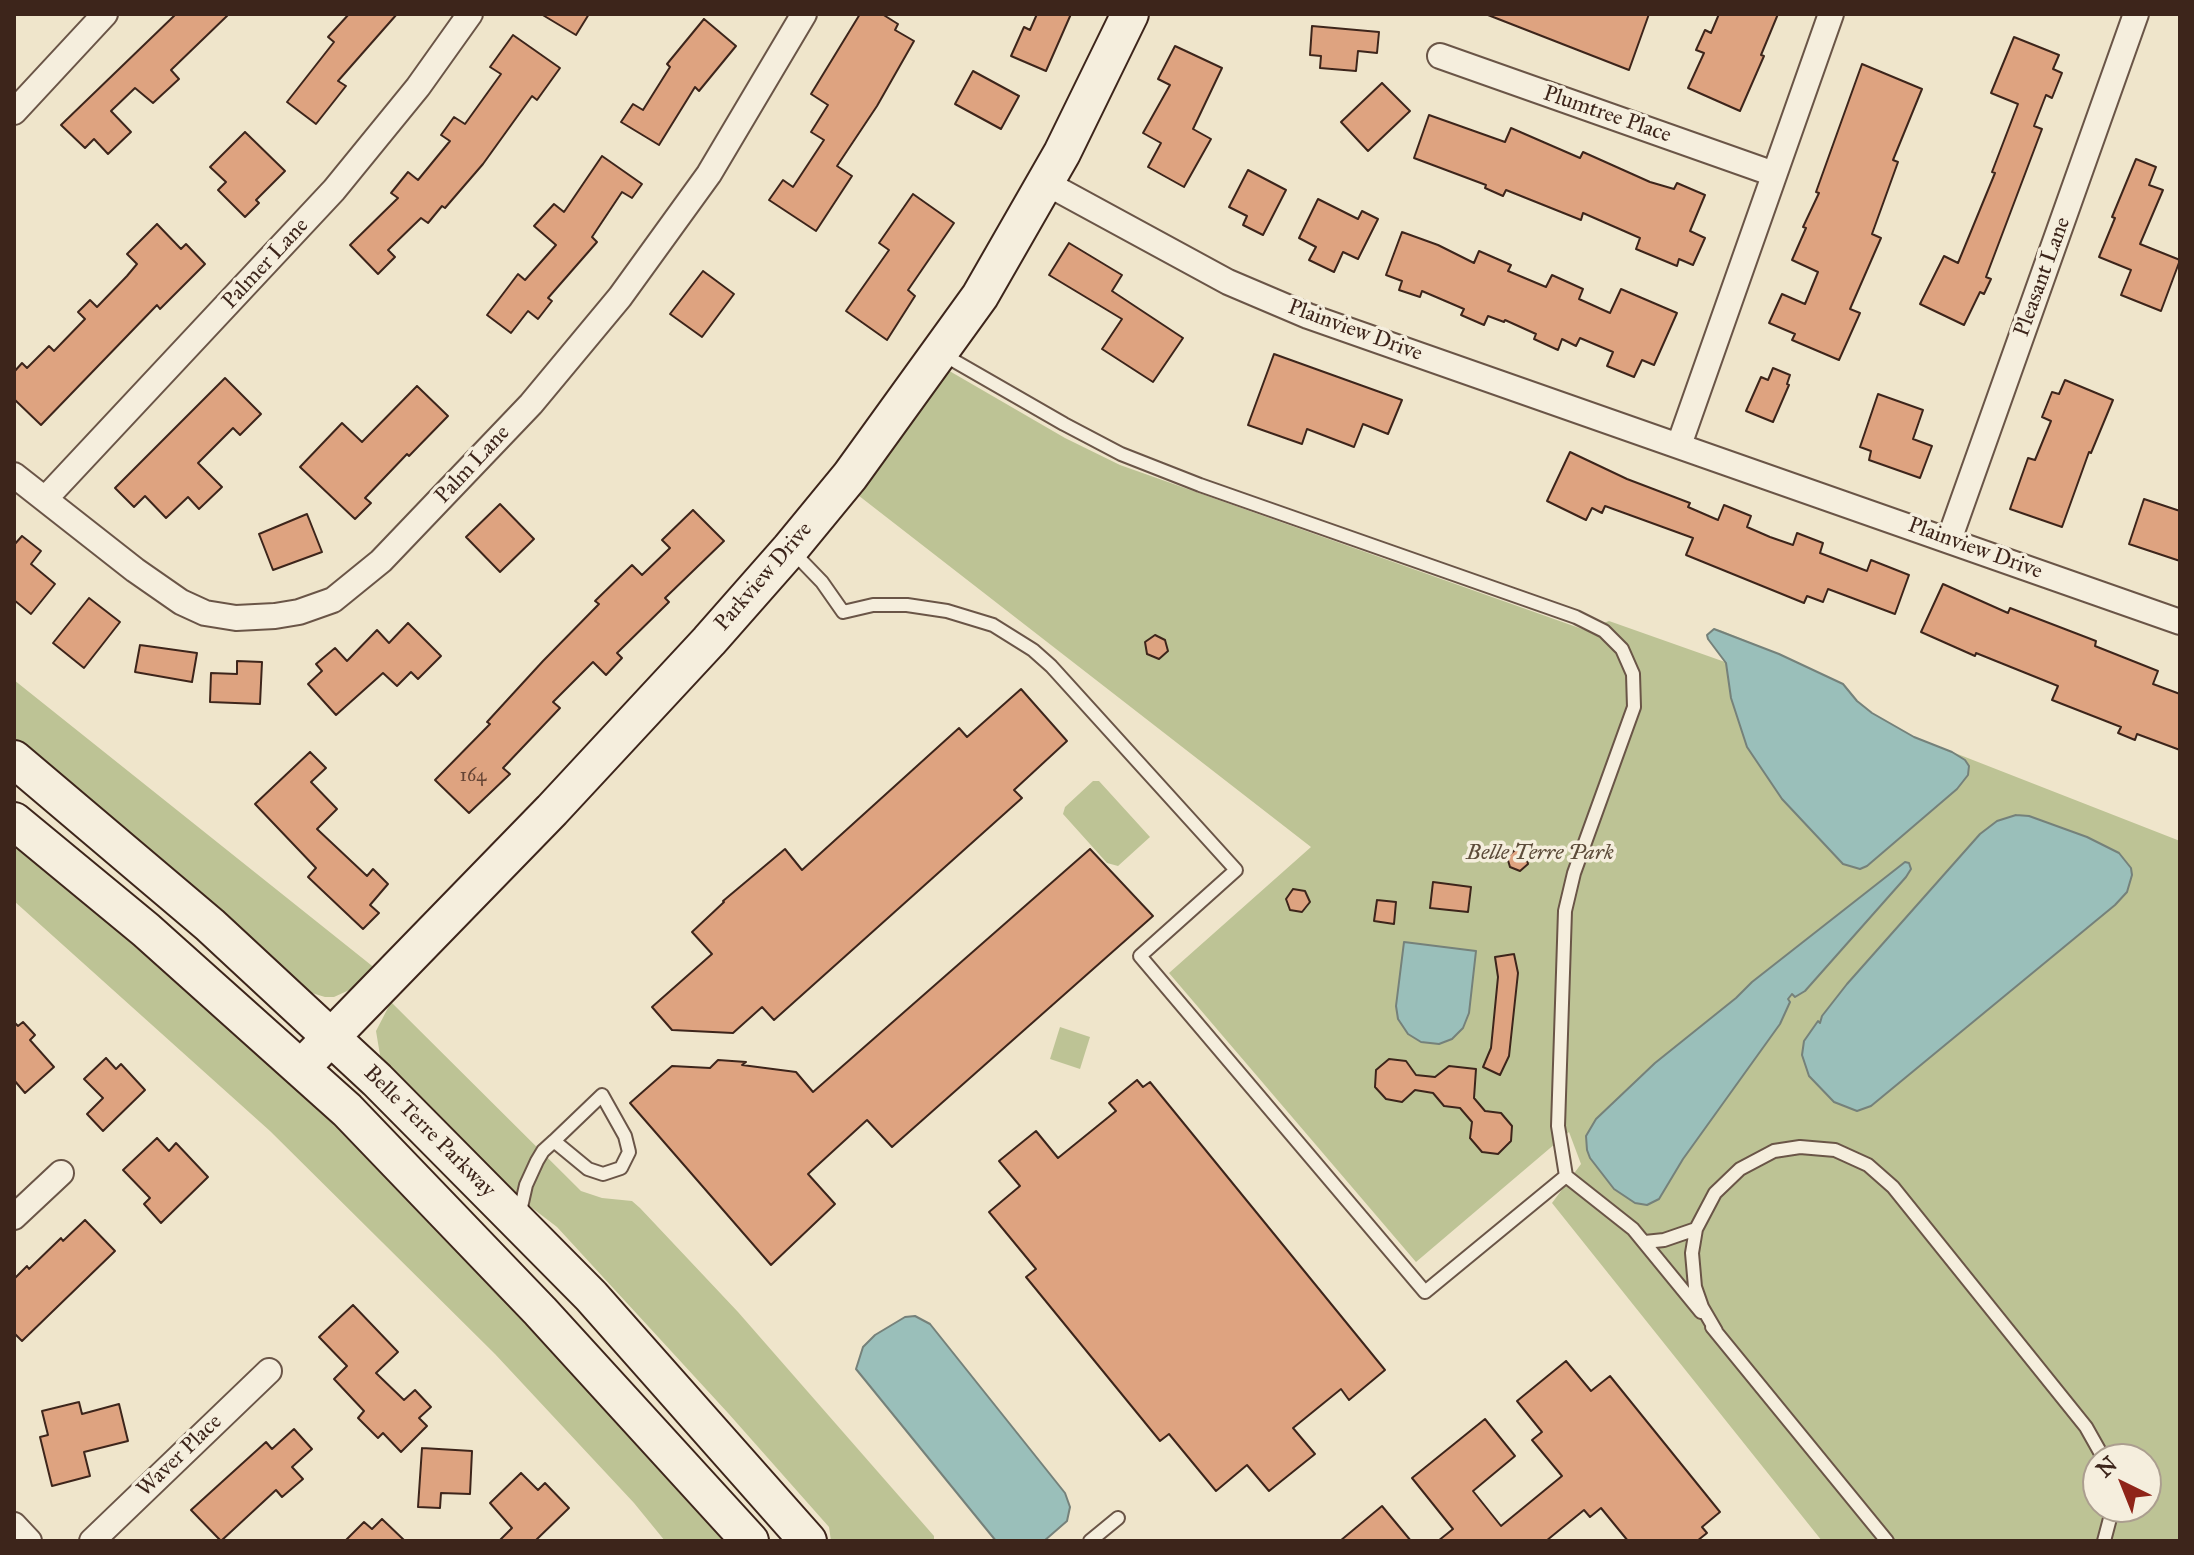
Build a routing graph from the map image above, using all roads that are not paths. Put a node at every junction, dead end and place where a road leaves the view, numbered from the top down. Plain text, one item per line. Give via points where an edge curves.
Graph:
1 (105, 14) edge
2 (470, 14) edge
3 (804, 14) edge
4 (1130, 14) edge
5 (1831, 14) edge
6 (2136, 14) edge
7 (1440, 56) dead end
8 (14, 112) edge
9 (1774, 174) junction
10 (1046, 183) junction
11 (941, 353) junction
12 (1679, 445) junction
13 (14, 475) edge
14 (45, 499) junction
15 (1949, 540) junction
16 (790, 549) junction
17 (2180, 622) edge
18 (14, 759) edge
19 (14, 821) edge
20 (332, 1037) junction
21 (302, 1067) junction
22 (554, 1141) junction
23 (61, 1173) dead end
24 (1566, 1176) junction
25 (14, 1217) edge
26 (518, 1222) junction
27 (1696, 1229) junction
28 (1645, 1242) junction
29 (1716, 1331) junction
30 (269, 1371) dead end
31 (2095, 1443) edge
32 (1118, 1518) dead end
33 (14, 1525) edge
34 (29, 1541) edge
35 (92, 1541) edge
36 (750, 1541) edge
37 (808, 1541) edge
38 (1090, 1541) edge
39 (1887, 1541) edge

1 - 8 street
2 - 14 street, Palmer Lane via 334,190
3 - 14 street, Palm Lane via 709,174 620,297 531,404 391,551 340,595 317,607 275,616 205,613 143,576
4 - 10 main road, Parkview Drive
5 - 9 street
6 - 15 street, Pleasant Lane
7 - 9 street, Plumtree Place
9 - 12 street
10 - 11 main road, Parkview Drive
10 - 12 street, Plainview Drive via 1228,282 1294,310
11 - 16 main road, Parkview Drive
11 - 24 lane via 1121,454 1576,617 1604,631 1622,649 1633,674 1634,707 1565,911 1558,1126
12 - 15 street, Plainview Drive
13 - 14 street, Palm Lane
15 - 17 street, Plainview Drive
16 - 20 main road, Parkview Drive via 552,810
16 - 24 lane via 843,612 873,605 947,611 993,625 1023,643 1051,666 1236,870 1140,956 1425,1292
18 - 20 main road, Belle Terre Parkway via 210,925
19 - 21 main road, Belle Terre Parkway
20 - 21 main road, Parkview Drive
20 - 26 main road, Belle Terre Parkway
21 - 36 main road, Belle Terre Parkway via 540,1311
22 - 22 lane via 581,1164 609,1174 625,1164 629,1145 602,1095
22 - 26 lane via 531,1171
23 - 25 street
24 - 28 lane
26 - 37 main road, Belle Terre Parkway via 633,1342
27 - 28 lane
27 - 29 lane via 1692,1275
27 - 31 lane via 1723,1184 1763,1156 1812,1147 1859,1159 1893,1187
28 - 29 lane
29 - 39 lane
30 - 35 street, Waver Place
32 - 38 lane
33 - 34 street

